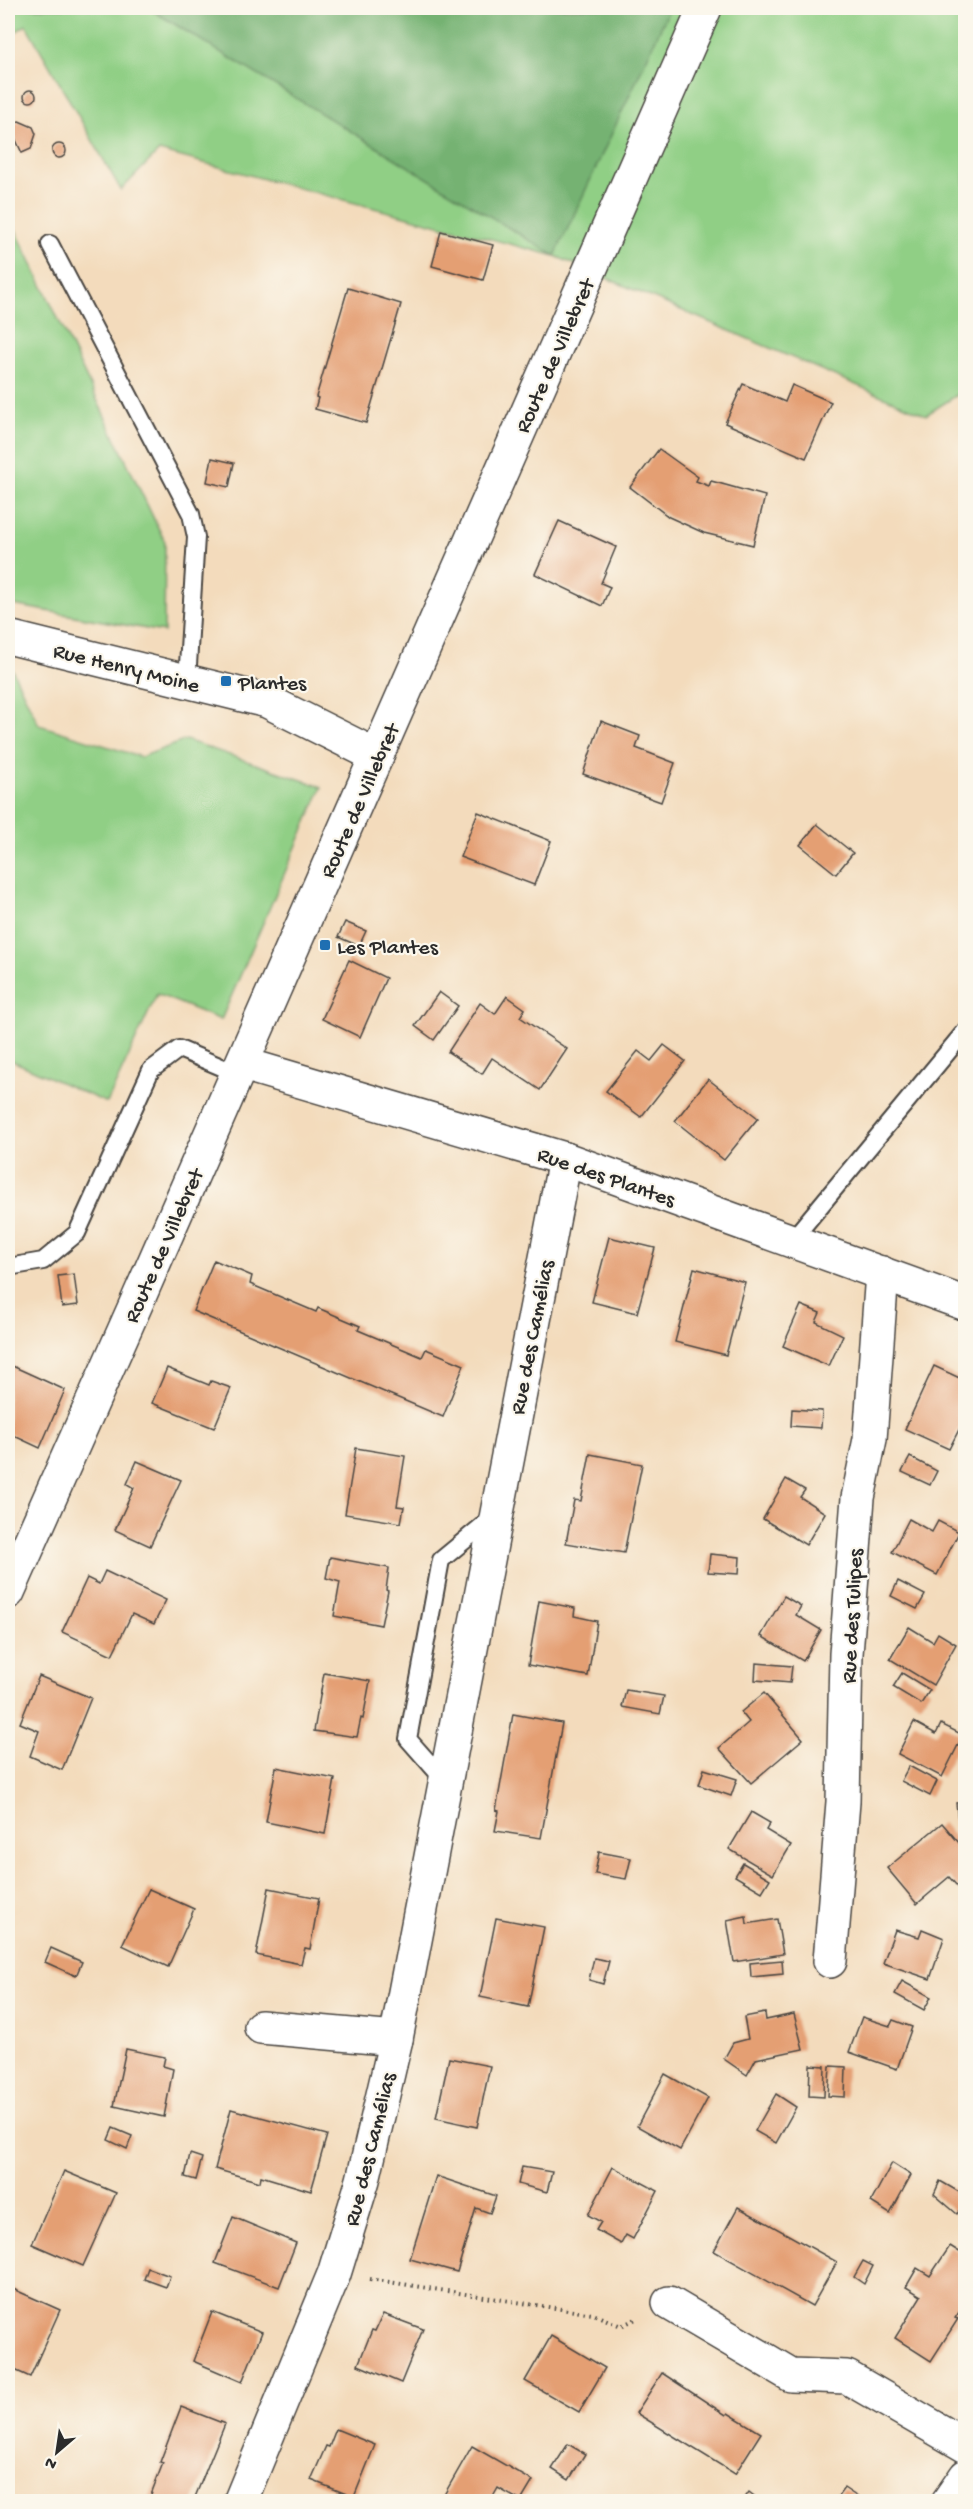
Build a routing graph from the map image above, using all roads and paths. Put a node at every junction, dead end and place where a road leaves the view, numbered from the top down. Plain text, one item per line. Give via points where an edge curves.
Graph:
1 (705, 8) edge
2 (50, 244) dead end
3 (8, 637) edge
4 (188, 681) junction
5 (378, 756) junction
6 (966, 1030) edge
7 (241, 1069) junction
8 (565, 1159) junction
9 (792, 1240) junction
10 (8, 1267) edge
11 (882, 1273) junction
12 (966, 1304) edge
13 (496, 1515) junction
14 (8, 1592) edge
15 (445, 1781) junction
16 (830, 1961) dead end
17 (261, 2027) dead end
18 (396, 2039) junction
19 (334, 2274) junction
20 (669, 2303) joint
21 (966, 2446) edge
22 (966, 2476) edge
23 (242, 2501) edge
24 (948, 2502) edge

1 - 5 street, Route de Villebret
2 - 4 lane via 191,514 196,537
3 - 4 street, Rue Henry Moine
4 - 5 street, Rue Henry Moine via 267,700
5 - 7 street, Route de Villebret
6 - 9 lane
7 - 8 street, Rue des Plantes
7 - 10 lane via 178,1049 151,1070 77,1233 43,1261
7 - 14 street, Route de Villebret
8 - 9 street, Rue des Plantes
8 - 13 street, Rue des Camélias
9 - 11 street, Rue des Plantes
11 - 12 street, Rue des Plantes
11 - 16 street, Rue des Tulipes via 870,1439 858,1498 846,1654 843,1802
13 - 15 street, Rue des Camélias
13 - 15 lane via 441,1560 408,1739
15 - 18 street, Rue des Camélias
17 - 18 street
18 - 19 street, Rue des Camélias via 363,2180
19 - 20 path via 593,2314 621,2326
19 - 23 street, Rue des Camélias
20 - 21 street via 791,2375 847,2377
22 - 24 street

